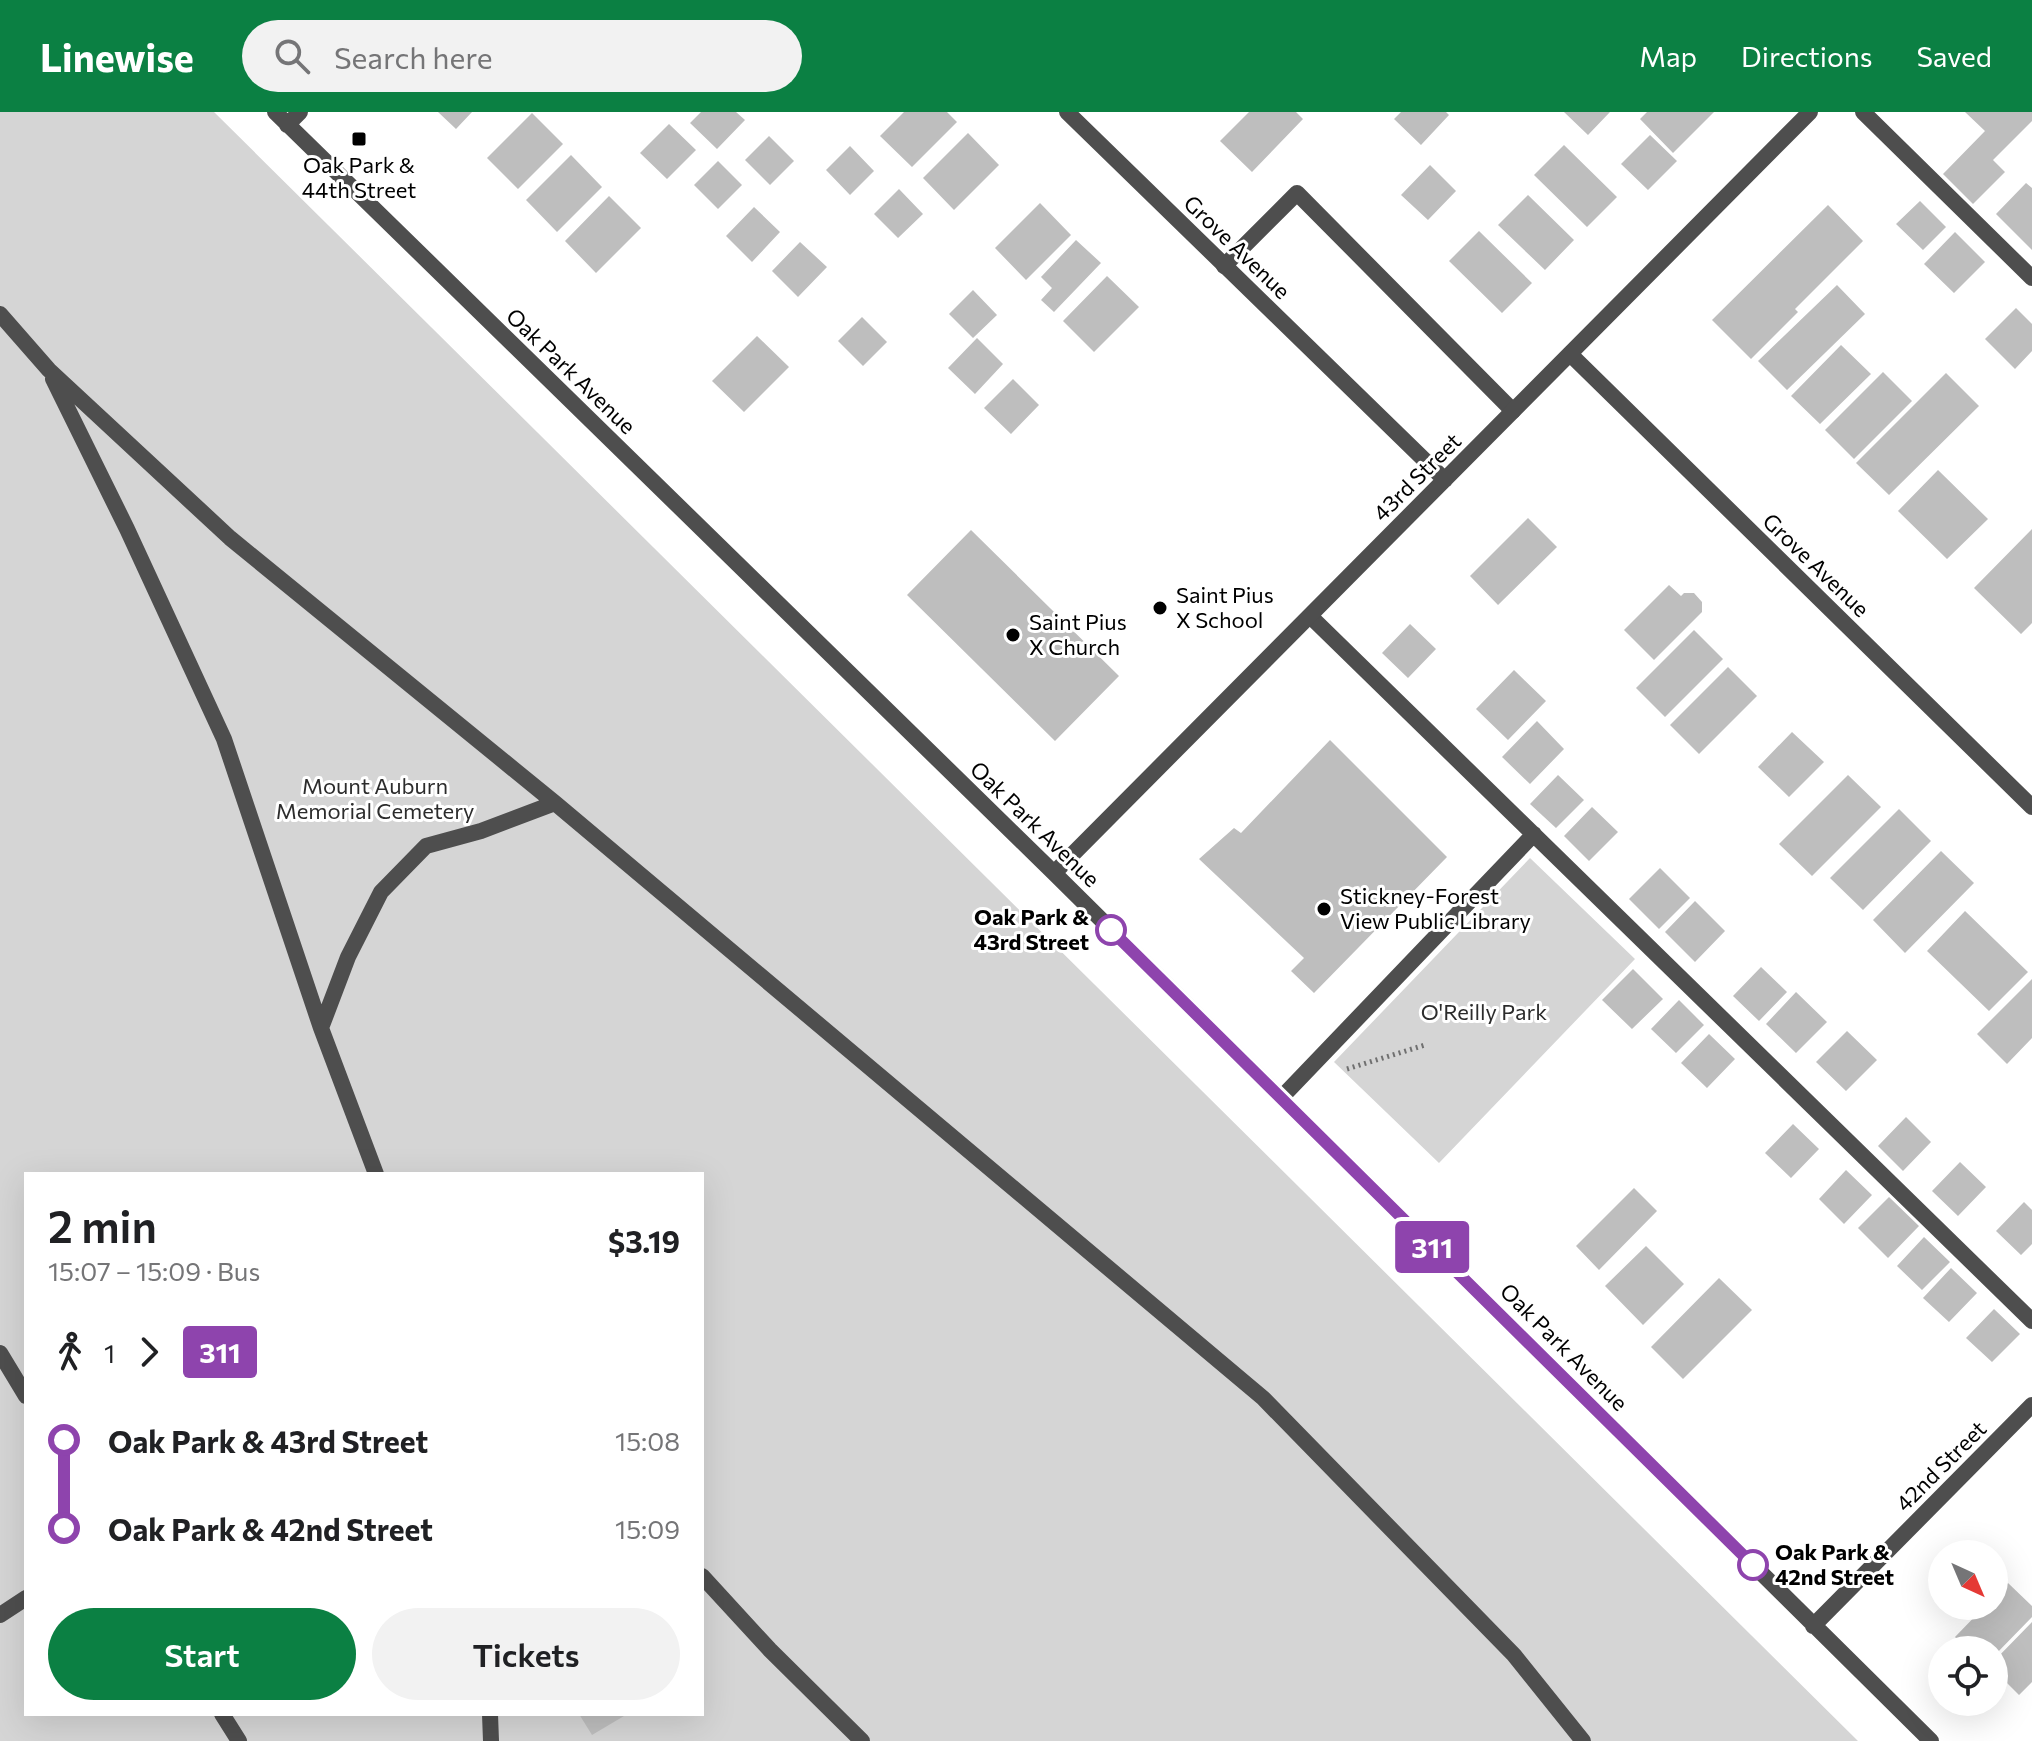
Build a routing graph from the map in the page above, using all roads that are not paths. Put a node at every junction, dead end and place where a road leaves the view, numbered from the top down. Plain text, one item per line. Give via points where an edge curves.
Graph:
1 (275, 112) edge
2 (300, 112) edge
3 (1067, 112) edge
4 (1810, 112) edge
5 (1863, 112) edge
6 (287, 125) junction
7 (1224, 266) junction
8 (2032, 278) edge
9 (0, 314) edge
10 (1570, 354) junction
11 (49, 370) junction
12 (1513, 411) junction
13 (1445, 480) junction
14 (1310, 616) junction
15 (555, 803) junction
16 (2032, 807) edge
17 (1534, 834) junction
18 (1054, 873) junction
19 (321, 1028) junction
20 (1281, 1098) junction
21 (375, 1172) edge
22 (2032, 1321) edge
23 (0, 1353) edge
24 (24, 1393) edge
25 (2032, 1405) edge
26 (704, 1578) edge
27 (24, 1599) edge
28 (0, 1615) edge
29 (1813, 1626) junction
30 (223, 1716) edge
31 (490, 1716) edge
32 (239, 1741) edge
33 (491, 1741) edge
34 (862, 1741) edge
35 (1583, 1741) edge
36 (1931, 1741) edge

1 - 6 street, Oak Park Avenue
2 - 6 street
3 - 7 street, Grove Avenue
4 - 10 street, 43rd Street
5 - 8 street
6 - 18 street, Oak Park Avenue
7 - 12 street via 1297,193
7 - 13 street, Grove Avenue
9 - 11 street
10 - 12 street, 43rd Street
10 - 16 street, Grove Avenue
11 - 15 street via 230,538
11 - 19 street via 224,739
12 - 13 street, 43rd Street
13 - 14 street, 43rd Street
14 - 17 street
14 - 18 street, 43rd Street
15 - 19 street via 426,846 381,892
15 - 35 street via 1263,1398 1514,1655
17 - 20 street
17 - 22 street
18 - 20 street, Oak Park Avenue
19 - 21 street
20 - 29 street, Oak Park Avenue
23 - 24 street
25 - 29 street, 42nd Street
26 - 34 street
27 - 28 street
29 - 36 street, Oak Park Avenue
30 - 32 street
31 - 33 street

